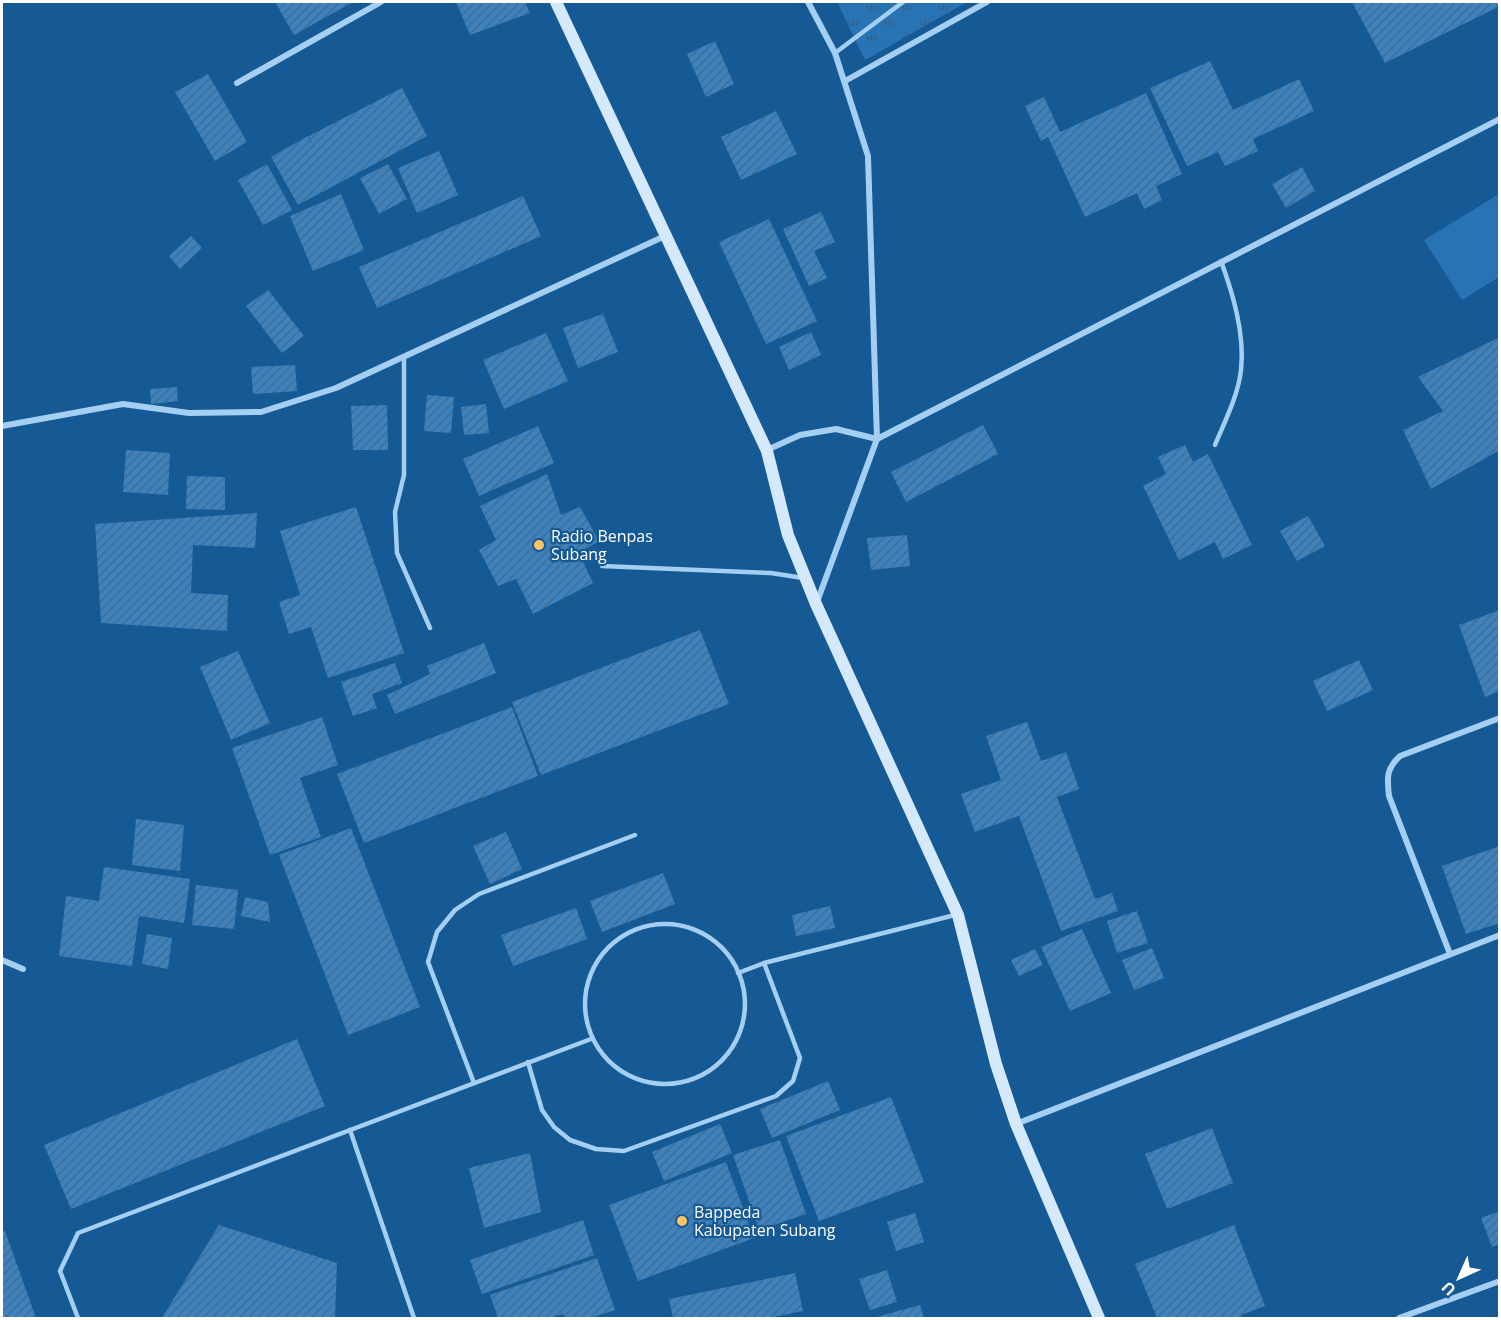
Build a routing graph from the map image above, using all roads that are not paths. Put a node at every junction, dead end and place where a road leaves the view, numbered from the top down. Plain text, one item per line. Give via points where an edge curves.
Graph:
1 (381, 2) edge
2 (556, 2) edge
3 (808, 2) edge
4 (903, 2) edge
5 (987, 2) edge
6 (835, 53) junction
7 (845, 81) junction
8 (237, 83) dead end
9 (1500, 119) edge
10 (665, 236) junction
11 (1221, 261) junction
12 (404, 357) junction
13 (2, 426) edge
14 (877, 439) junction
15 (1215, 445) dead end
16 (767, 451) junction
17 (602, 566) dead end
18 (806, 579) junction
19 (816, 604) junction
20 (430, 628) dead end
21 (1500, 718) edge
22 (635, 835) dead end
23 (958, 915) junction
24 (1500, 935) edge
25 (1450, 954) junction
26 (2, 960) edge
27 (764, 963) junction
28 (22, 969) dead end
29 (738, 973) junction
30 (591, 1038) junction
31 (528, 1062) junction
32 (474, 1083) junction
33 (1016, 1125) junction
34 (350, 1130) junction
35 (1500, 1281) edge
36 (78, 1318) edge
37 (414, 1318) edge
38 (1099, 1318) edge
39 (1399, 1318) edge

1 - 8 street
2 - 10 main road
3 - 6 street
4 - 6 lane
5 - 7 street
6 - 7 street
7 - 14 street via 868,156
9 - 11 street
10 - 12 street
10 - 16 main road
11 - 14 street
11 - 15 lane via 1235,304 1241,369
12 - 13 street via 336,388 261,412 189,412 123,404
12 - 20 lane via 404,476 395,512 397,553
14 - 16 street via 836,429 800,435
14 - 19 street
16 - 18 main road via 788,535
17 - 18 lane via 771,573
18 - 19 main road
19 - 23 main road
21 - 25 street via 1400,756 1390,765 1386,776 1389,795
22 - 32 lane via 480,894 455,910 437,932 428,962
23 - 27 lane
23 - 33 main road via 996,1064
24 - 25 street
25 - 33 street
26 - 28 street
27 - 29 lane
27 - 31 lane via 800,1058 793,1081 776,1096 624,1150 596,1149 570,1140 554,1127 542,1110
29 - 30 lane via 745,988 743,1027 724,1060 690,1081 652,1084 616,1069
29 - 30 lane via 728,952 697,928 658,922 621,934 594,962 583,1000
30 - 31 lane
31 - 32 lane
32 - 34 lane
33 - 38 main road
34 - 36 lane via 78,1233 60,1271
34 - 37 lane
35 - 39 street

